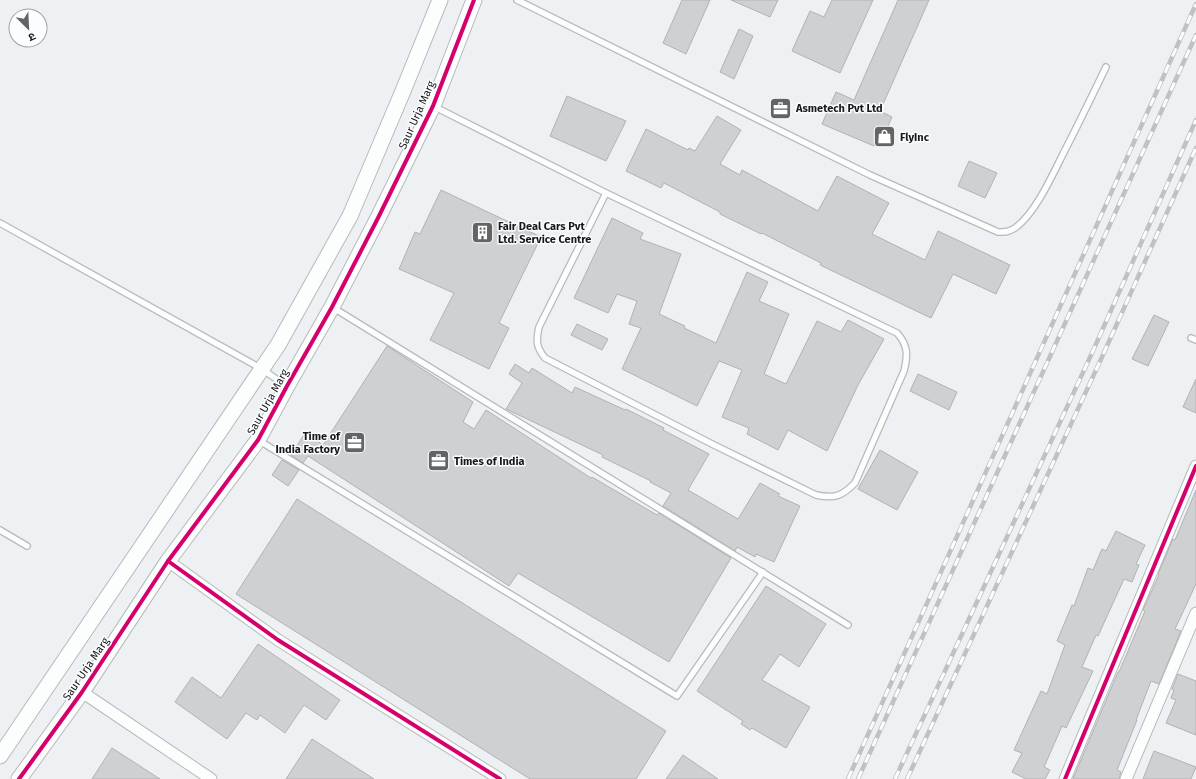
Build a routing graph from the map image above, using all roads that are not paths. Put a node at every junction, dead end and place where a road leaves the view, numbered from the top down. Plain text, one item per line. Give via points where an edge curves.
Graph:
1 (440, 0) edge
2 (474, 0) edge
3 (517, 0) edge
4 (1106, 67) dead end
5 (433, 106) junction
6 (606, 193) junction
7 (0, 223) edge
8 (332, 307) junction
9 (262, 369) junction
10 (287, 386) junction
11 (258, 440) junction
12 (1196, 466) edge
13 (0, 530) edge
14 (27, 546) dead end
15 (168, 562) junction
16 (763, 572) junction
17 (1196, 613) edge
18 (848, 625) dead end
19 (82, 692) junction
20 (0, 756) edge
21 (19, 779) edge
22 (211, 779) edge
23 (500, 779) edge
24 (1065, 779) edge
25 (1126, 779) edge

1 - 9 street, Saur Urja Marg via 350,216
2 - 5 street, Saur Urja Marg
3 - 4 lane via 870,175 998,232 1016,228 1048,185
5 - 6 lane
5 - 8 street, Saur Urja Marg
6 - 6 lane via 539,328 536,338 538,350 545,358 816,495 826,497 846,493 855,483 904,371 907,360 904,340 897,332
7 - 9 lane
8 - 10 street, Saur Urja Marg
8 - 16 lane
9 - 10 lane
9 - 20 street, Saur Urja Marg
10 - 11 street, Saur Urja Marg
11 - 15 street, Saur Urja Marg
11 - 16 lane via 677,696
12 - 24 street
13 - 14 lane
15 - 19 street, Saur Urja Marg
15 - 23 street via 278,640
16 - 18 lane
17 - 25 street
19 - 21 street, Saur Urja Marg
19 - 22 street

